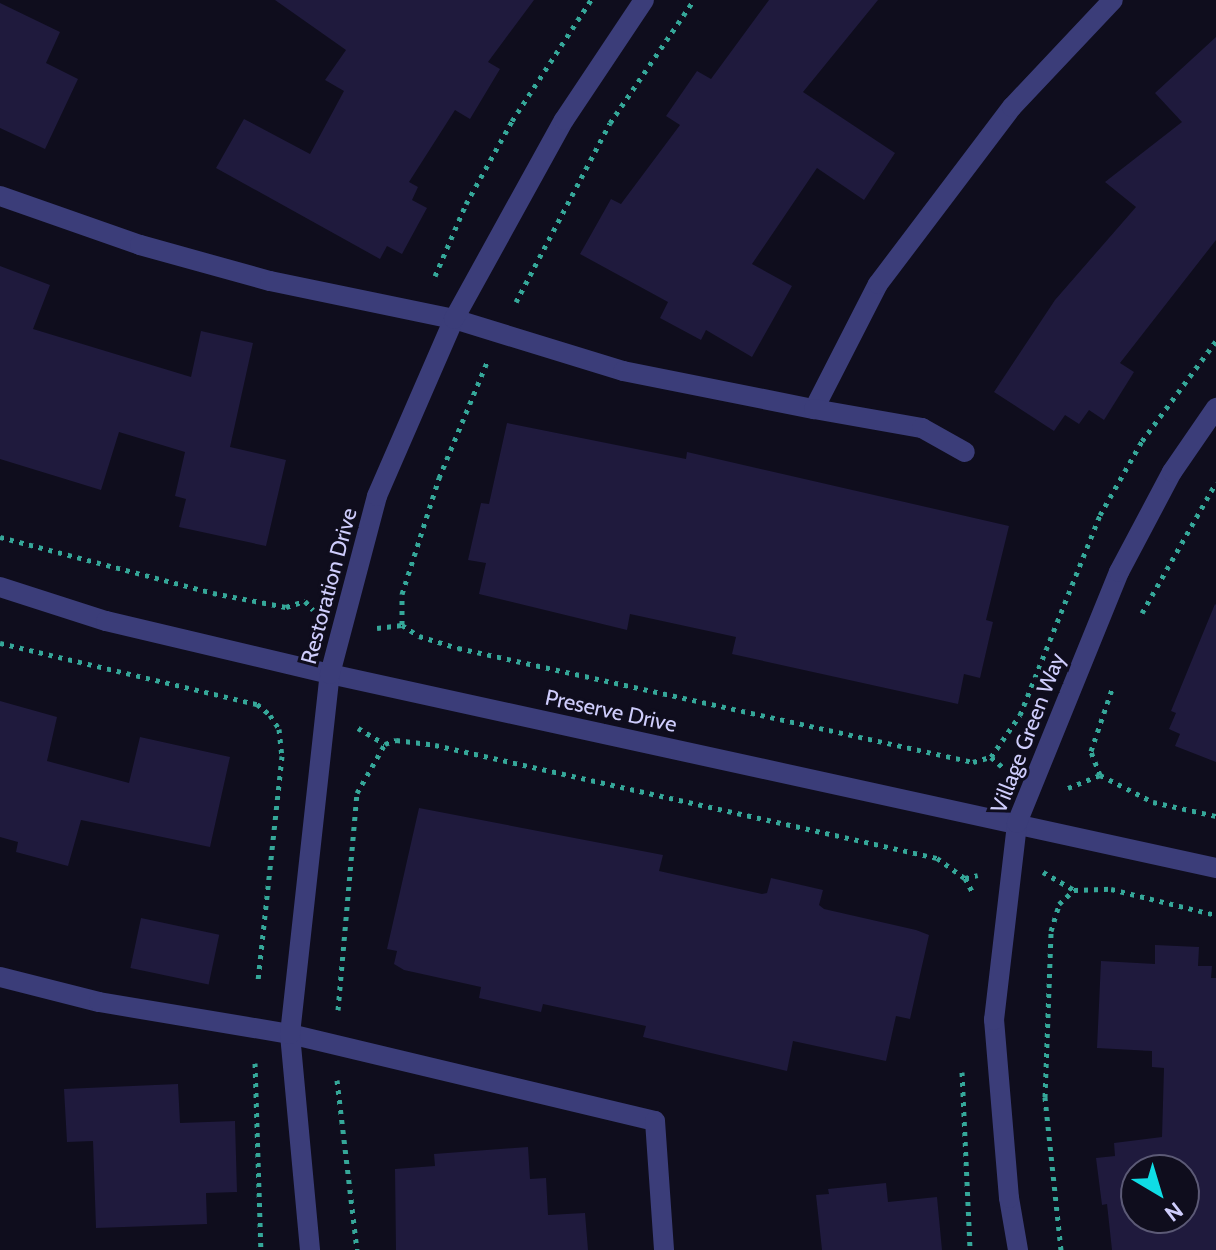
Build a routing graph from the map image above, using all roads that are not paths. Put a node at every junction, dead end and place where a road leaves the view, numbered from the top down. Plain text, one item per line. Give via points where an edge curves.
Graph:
1 (644, 0) edge
2 (1113, 0) edge
3 (0, 196) edge
4 (454, 319) junction
5 (1216, 408) edge
6 (814, 409) junction
7 (965, 452) dead end
8 (0, 587) edge
9 (330, 674) junction
10 (1017, 823) junction
11 (1216, 868) edge
12 (0, 977) edge
13 (290, 1034) junction
14 (310, 1250) edge
15 (664, 1250) edge
16 (1018, 1250) edge

1 - 4 street, Restoration Drive via 564,120
2 - 6 street via 1012,107 878,284
3 - 4 street via 126,241 227,269
4 - 6 street via 623,371
4 - 9 street, Restoration Drive via 377,496
5 - 10 street, Village Green Way via 1172,472 1119,572
6 - 7 street via 922,428
8 - 9 street, Preserve Drive via 106,621
9 - 10 street, Preserve Drive
9 - 13 street, Restoration Drive
10 - 11 street, Preserve Drive
10 - 16 street, Village Green Way via 994,1020
12 - 13 street via 99,1002
13 - 14 street, Restoration Drive
13 - 15 street via 655,1121

